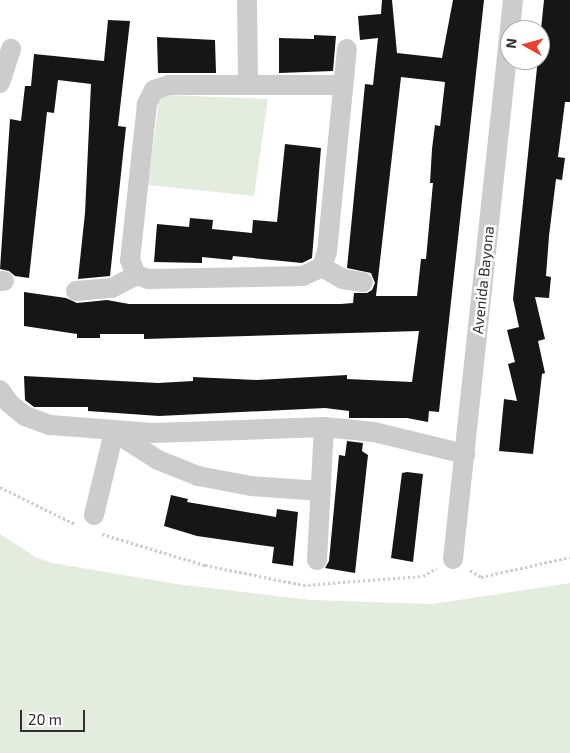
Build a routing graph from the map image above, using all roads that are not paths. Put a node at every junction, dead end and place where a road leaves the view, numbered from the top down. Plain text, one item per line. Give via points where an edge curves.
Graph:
1 (247, 0) edge
2 (513, 0) edge
3 (11, 49) dead end
4 (346, 49) dead end
5 (0, 83) edge
6 (248, 85) junction
7 (343, 85) junction
8 (322, 267) junction
9 (136, 275) junction
10 (363, 282) dead end
11 (76, 291) dead end
12 (0, 390) edge
13 (324, 427) junction
14 (114, 432) junction
15 (465, 454) junction
16 (321, 491) junction
17 (91, 524) road end
18 (453, 559) road end
19 (317, 560) dead end

1 - 6 street
2 - 15 street, Avenida Bayona
3 - 5 street
4 - 7 street
6 - 7 street
6 - 9 street via 169,85 159,87 149,97 130,260
7 - 8 street via 327,252
8 - 9 street via 303,276 148,279
8 - 10 street via 344,279
9 - 11 street via 112,288
12 - 14 street via 17,410 38,421
13 - 14 street
13 - 15 street via 374,432
13 - 16 street
14 - 16 street via 158,460 198,476 251,486
14 - 17 street
15 - 18 street, Avenida Bayona
16 - 19 street

